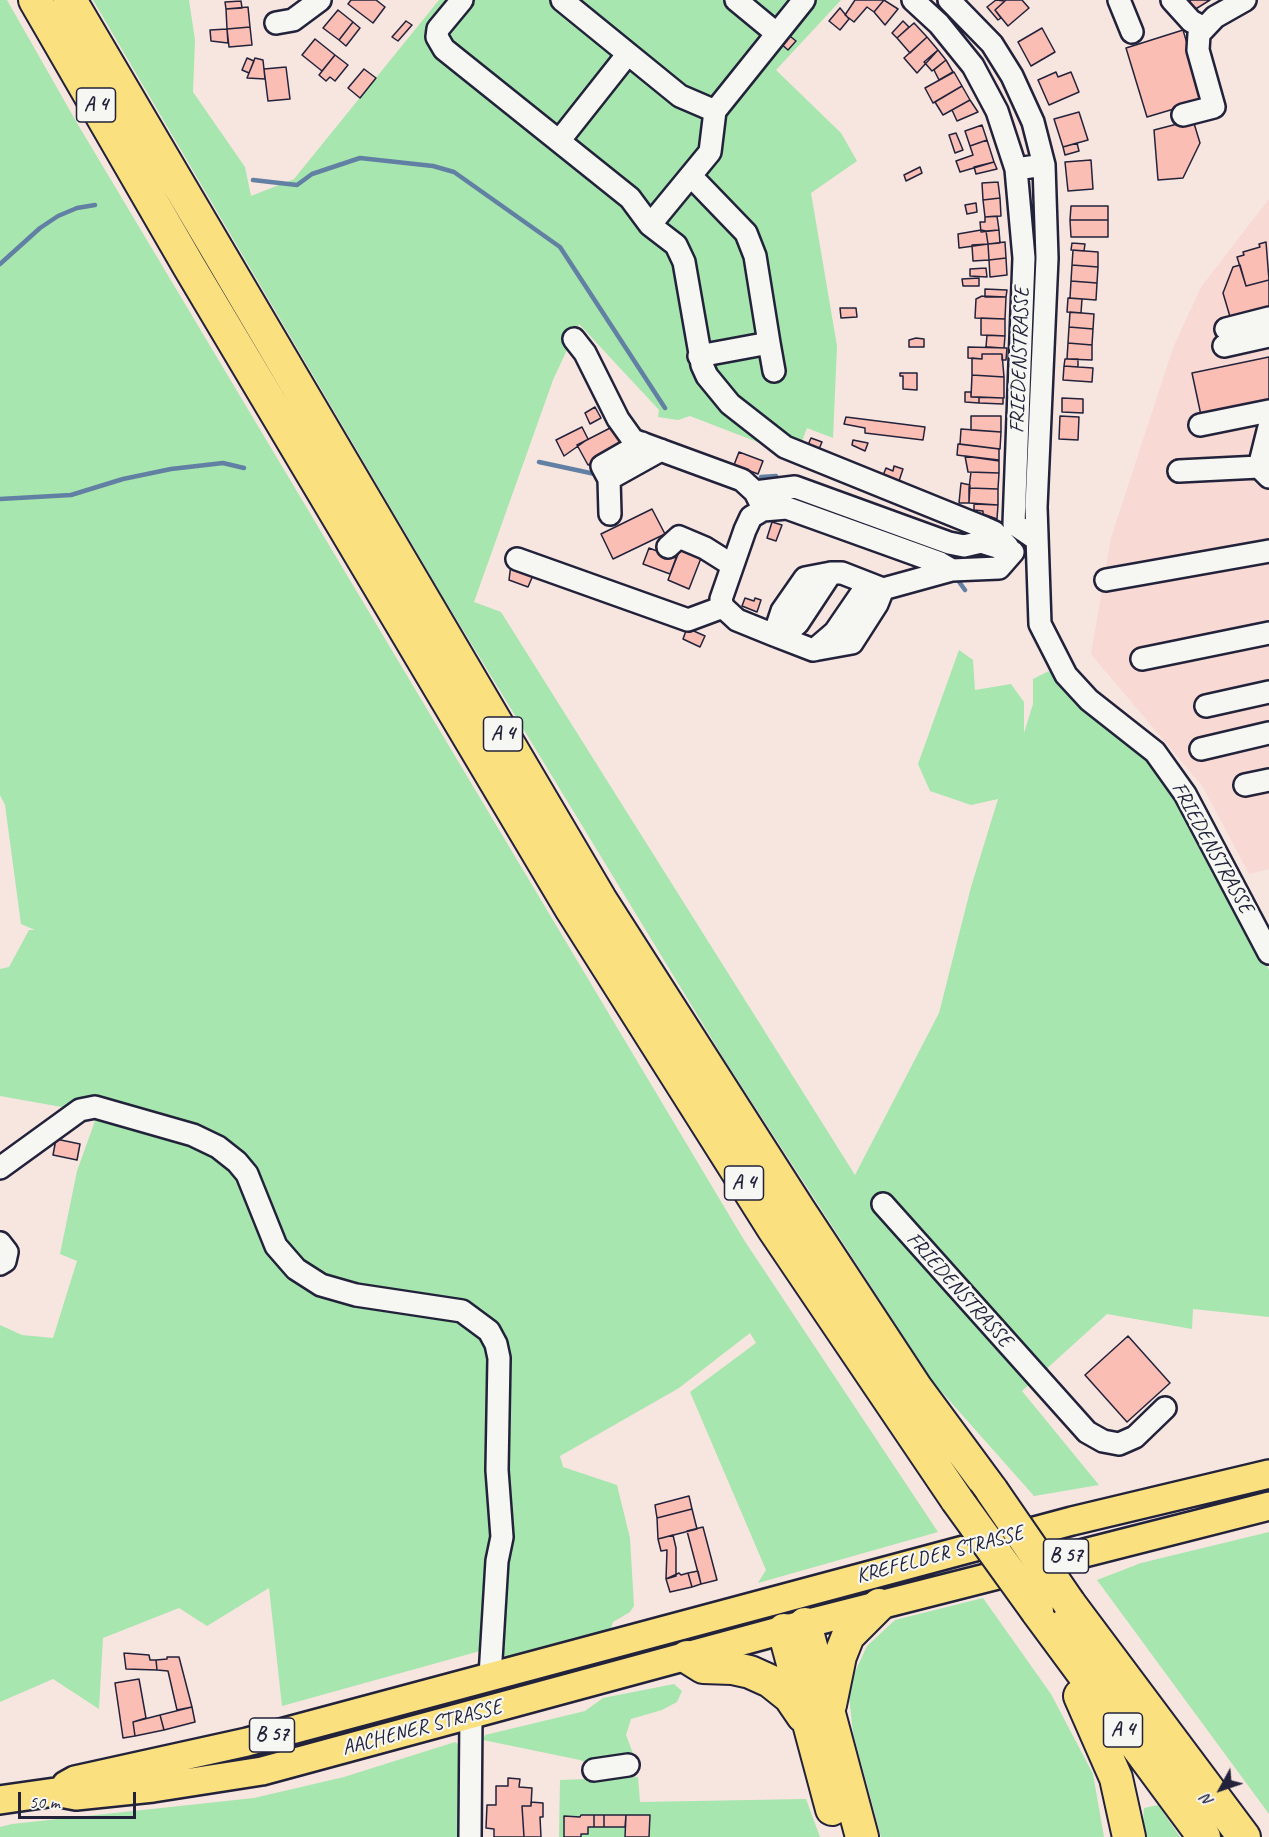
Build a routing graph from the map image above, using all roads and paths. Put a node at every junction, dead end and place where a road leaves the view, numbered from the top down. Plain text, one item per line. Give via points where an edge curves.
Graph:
1 (35, 0) edge
2 (70, 0) edge
3 (320, 0) edge
4 (462, 0) edge
5 (562, 0) edge
6 (736, 0) edge
7 (804, 0) edge
8 (913, 0) edge
9 (949, 0) edge
10 (1119, 0) edge
11 (1172, 0) edge
12 (1245, 0) edge
13 (276, 23) dead end
14 (1204, 28) junction
15 (1132, 32) dead end
16 (776, 33) junction
17 (627, 55) junction
18 (715, 111) junction
19 (1182, 115) dead end
20 (559, 141) junction
21 (1044, 165) junction
22 (1016, 169) junction
23 (691, 176) junction
24 (171, 203) junction
25 (650, 225) junction
26 (1269, 318) edge
27 (1269, 336) edge
28 (574, 339) dead end
29 (769, 343) junction
30 (699, 356) junction
31 (774, 371) dead end
32 (1269, 411) edge
33 (1200, 425) dead end
34 (1269, 427) edge
35 (651, 447) junction
36 (1179, 471) dead end
37 (1264, 472) edge
38 (759, 501) junction
39 (610, 514) dead end
40 (668, 547) dead end
41 (1036, 547) junction
42 (1269, 551) edge
43 (1013, 552) junction
44 (517, 559) dead end
45 (732, 564) junction
46 (952, 570) junction
47 (1106, 580) dead end
48 (883, 590) junction
49 (723, 607) junction
50 (1269, 633) edge
51 (774, 635) junction
52 (1142, 659) dead end
53 (1269, 692) edge
54 (1206, 706) dead end
55 (1269, 734) edge
56 (1201, 749) dead end
57 (1269, 780) edge
58 (1245, 785) dead end
59 (1269, 953) edge
60 (1, 1172) edge
61 (883, 1204) dead end
62 (0, 1243) edge
63 (0, 1264) edge
64 (1166, 1408) dead end
65 (1269, 1474) edge
66 (1269, 1506) edge
67 (786, 1596) junction
68 (759, 1604) joint
69 (879, 1605) junction
70 (1040, 1616) junction
71 (795, 1627) junction
72 (687, 1656) junction
73 (490, 1676) junction
74 (471, 1715) junction
75 (819, 1719) junction
76 (628, 1765) dead end
77 (594, 1770) dead end
78 (55, 1792) junction
79 (0, 1800) edge
80 (1242, 1831) edge
81 (470, 1837) edge
82 (840, 1837) edge
83 (862, 1837) edge
84 (1129, 1837) edge
85 (1204, 1837) edge

1 - 24 highway, A 4
2 - 24 highway, A 4
3 - 13 street via 293,20
4 - 20 street via 438,29 436,37 444,49
5 - 17 street
6 - 16 street
7 - 16 street
8 - 22 street, FRIEDENSTRASSE via 939,24 973,66 997,111
9 - 21 street, FRIEDENSTRASSE via 992,44 1012,76 1033,122
10 - 15 street
11 - 14 street via 1191,21
12 - 14 street
14 - 19 street via 1199,34 1198,50 1214,107
16 - 18 street
17 - 18 street via 680,96
17 - 20 street
18 - 23 street via 710,152
20 - 25 street via 630,198
21 - 22 street
21 - 41 street, FRIEDENSTRASSE via 1047,258
22 - 41 street, FRIEDENSTRASSE via 1024,258 1014,524
23 - 25 street
23 - 29 street via 746,233 755,256
24 - 70 highway, A 4, bridge via 189,268 572,910 772,1227
24 - 80 highway, A 4, bridge via 217,252 600,898 916,1388 1069,1603
25 - 30 street via 670,238 682,256
26 - 27 street via 1225,338
28 - 35 street via 618,419 633,440
29 - 30 street
29 - 31 street
30 - 43 street via 706,376 723,397 785,447 994,532
32 - 33 street
34 - 37 street
35 - 38 street via 742,480
35 - 39 street via 602,466 609,480
36 - 37 street
38 - 43 street via 795,487 949,543 964,546 981,542
38 - 45 street
38 - 46 street
40 - 45 street via 679,537
41 - 43 street
41 - 59 street, FRIEDENSTRASSE via 1038,613 1054,655 1089,700 1155,752 1185,794
42 - 47 street
43 - 46 street via 999,568
44 - 49 street via 688,620
45 - 49 street via 723,590
46 - 48 street
48 - 51 street via 852,642 813,650
48 - 51 street via 842,573 831,573 798,623
49 - 51 street via 737,620
50 - 52 street
53 - 54 street
55 - 56 street
57 - 58 street
60 - 73 street via 18,1153 80,1110 95,1107 193,1135 218,1147 247,1174 276,1246 296,1269 321,1285 356,1295 462,1311 489,1330 499,1358 497,1460 502,1537
61 - 64 street, FRIEDENSTRASSE via 1087,1432 1119,1444 1135,1437
62 - 63 street via 7,1252
65 - 67 main road, KREFELDER STRASSE / B 57
66 - 69 main road, KREFELDER STRASSE / B 57
67 - 68 main road, KREFELDER STRASSE / B 57
67 - 71 main road
68 - 73 main road, AACHENER STRASSE / B 57
69 - 71 main road, KREFELDER STRASSE / B 57
69 - 75 highway via 848,1636
70 - 84 highway via 1109,1757 1122,1796
70 - 85 highway, A 4
71 - 72 main road, AACHENER STRASSE / B 57
71 - 75 highway
72 - 74 main road, AACHENER STRASSE / B 57
72 - 75 highway via 704,1667 732,1668 770,1681
73 - 74 main road
73 - 78 main road, AACHENER STRASSE / B 57 via 247,1742 75,1780
74 - 78 main road, AACHENER STRASSE / B 57 via 338,1752 222,1778 76,1796
74 - 81 street
75 - 82 highway
75 - 83 highway
76 - 77 street
78 - 79 main road, AACHENER STRASSE / B 57

